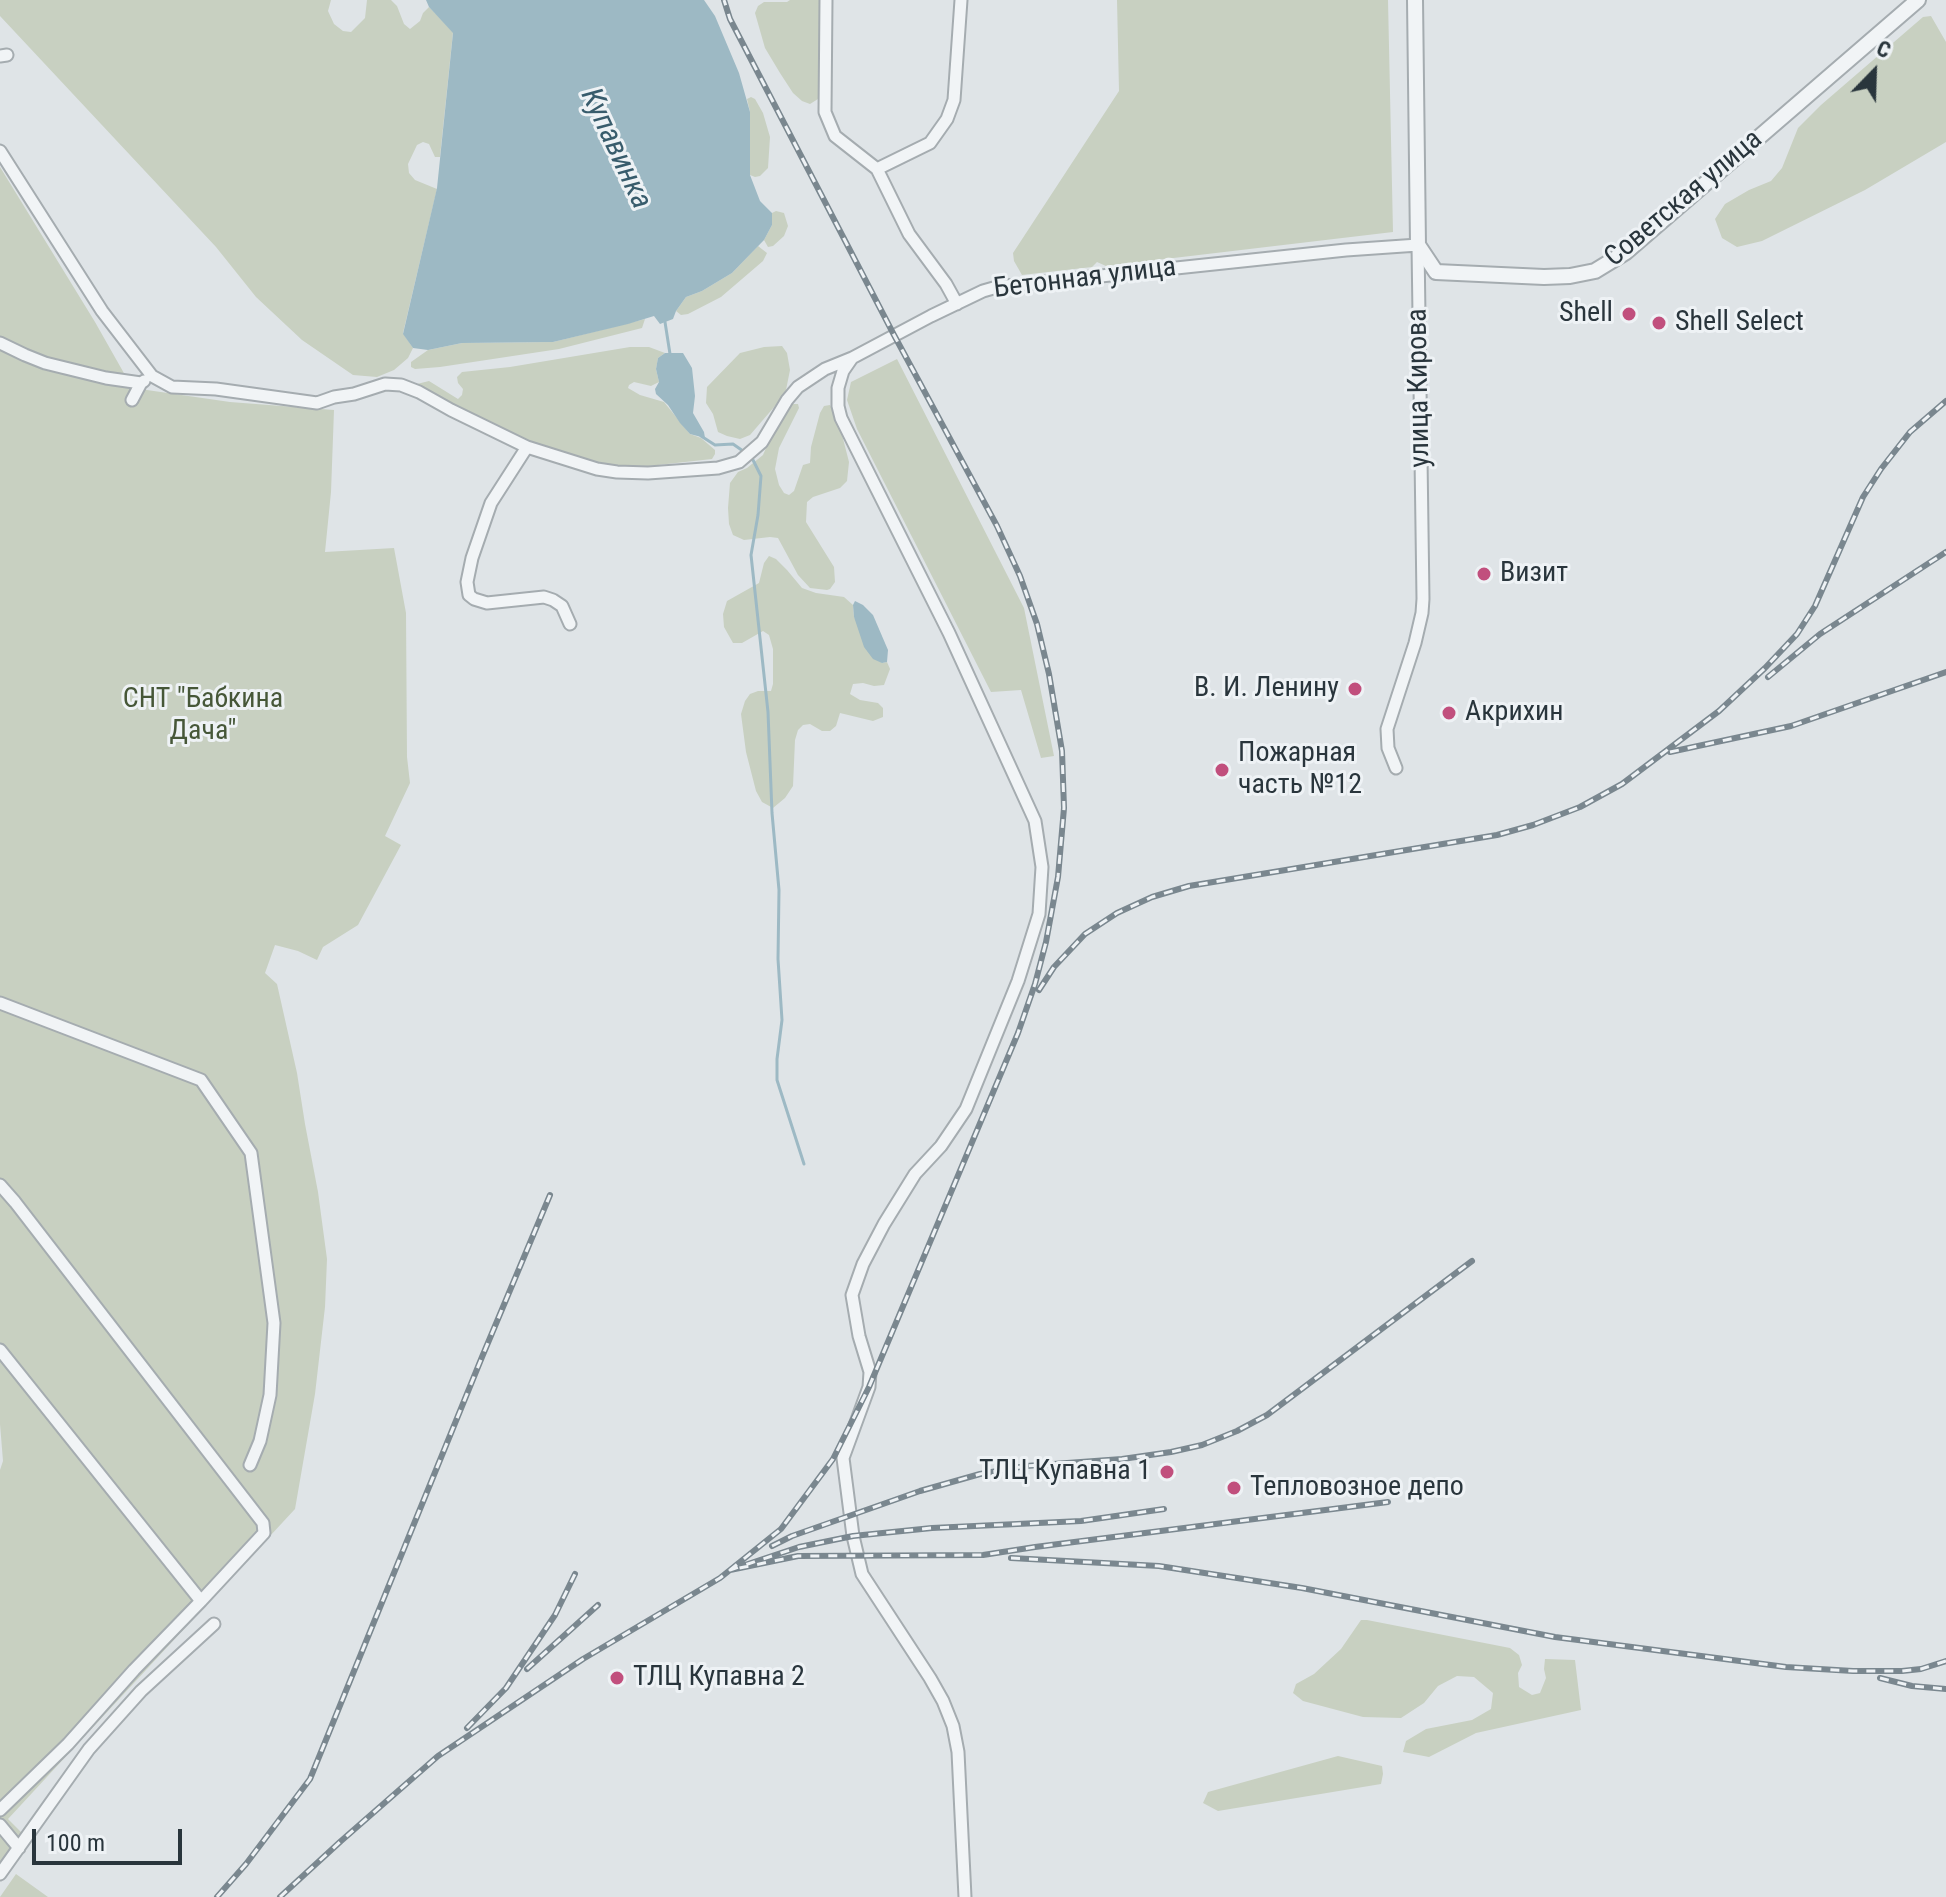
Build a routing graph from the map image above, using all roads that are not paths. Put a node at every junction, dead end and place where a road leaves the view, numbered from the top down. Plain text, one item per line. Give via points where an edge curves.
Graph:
1 (826, 0) edge
2 (961, 0) edge
3 (1415, 0) edge
4 (1918, 0) edge
5 (0, 151) edge
6 (877, 169) junction
7 (1418, 245) junction
8 (957, 304) junction
9 (0, 343) edge
10 (852, 358) junction
11 (146, 379) junction
12 (132, 400) dead end
13 (527, 447) junction
14 (570, 624) dead end
15 (1396, 768) dead end
16 (0, 1003) edge
17 (0, 1185) edge
18 (0, 1350) edge
19 (250, 1465) dead end
20 (201, 1601) junction
21 (214, 1624) dead end
22 (0, 1810) edge
23 (0, 1825) edge
24 (19, 1848) junction
25 (0, 1874) edge
26 (965, 1897) edge

1 - 6 street via 825,112 835,136
2 - 6 street via 954,100 947,119 930,143
3 - 7 street, улица Кирова
4 - 7 street, Советская улица via 1604,267 1570,276 1436,272
5 - 11 street
6 - 8 street via 909,234
7 - 8 street, Бетонная улица via 1013,284
7 - 15 street, улица Кирова via 1423,591 1419,628 1387,729
8 - 10 street, Бетонная улица
9 - 11 street, Бетонная улица via 45,363 106,378
10 - 13 street, Бетонная улица via 798,387 762,442 732,466 617,472
10 - 26 street via 838,388 841,418 1035,821 1042,867 1039,914 1018,981 966,1109 884,1224 852,1295 870,1372 843,1458 853,1536 862,1574 930,1678 953,1726
11 - 12 street
11 - 13 street, Бетонная улица via 172,387 317,403 385,384 401,385
13 - 14 street via 491,503 472,558 469,595 487,603 544,597 562,606
16 - 19 street via 201,1080 251,1153 274,1323 270,1395
17 - 20 street via 263,1523 264,1533
18 - 20 street
20 - 22 street
21 - 24 street via 141,1691 89,1749
23 - 24 street
24 - 25 street

